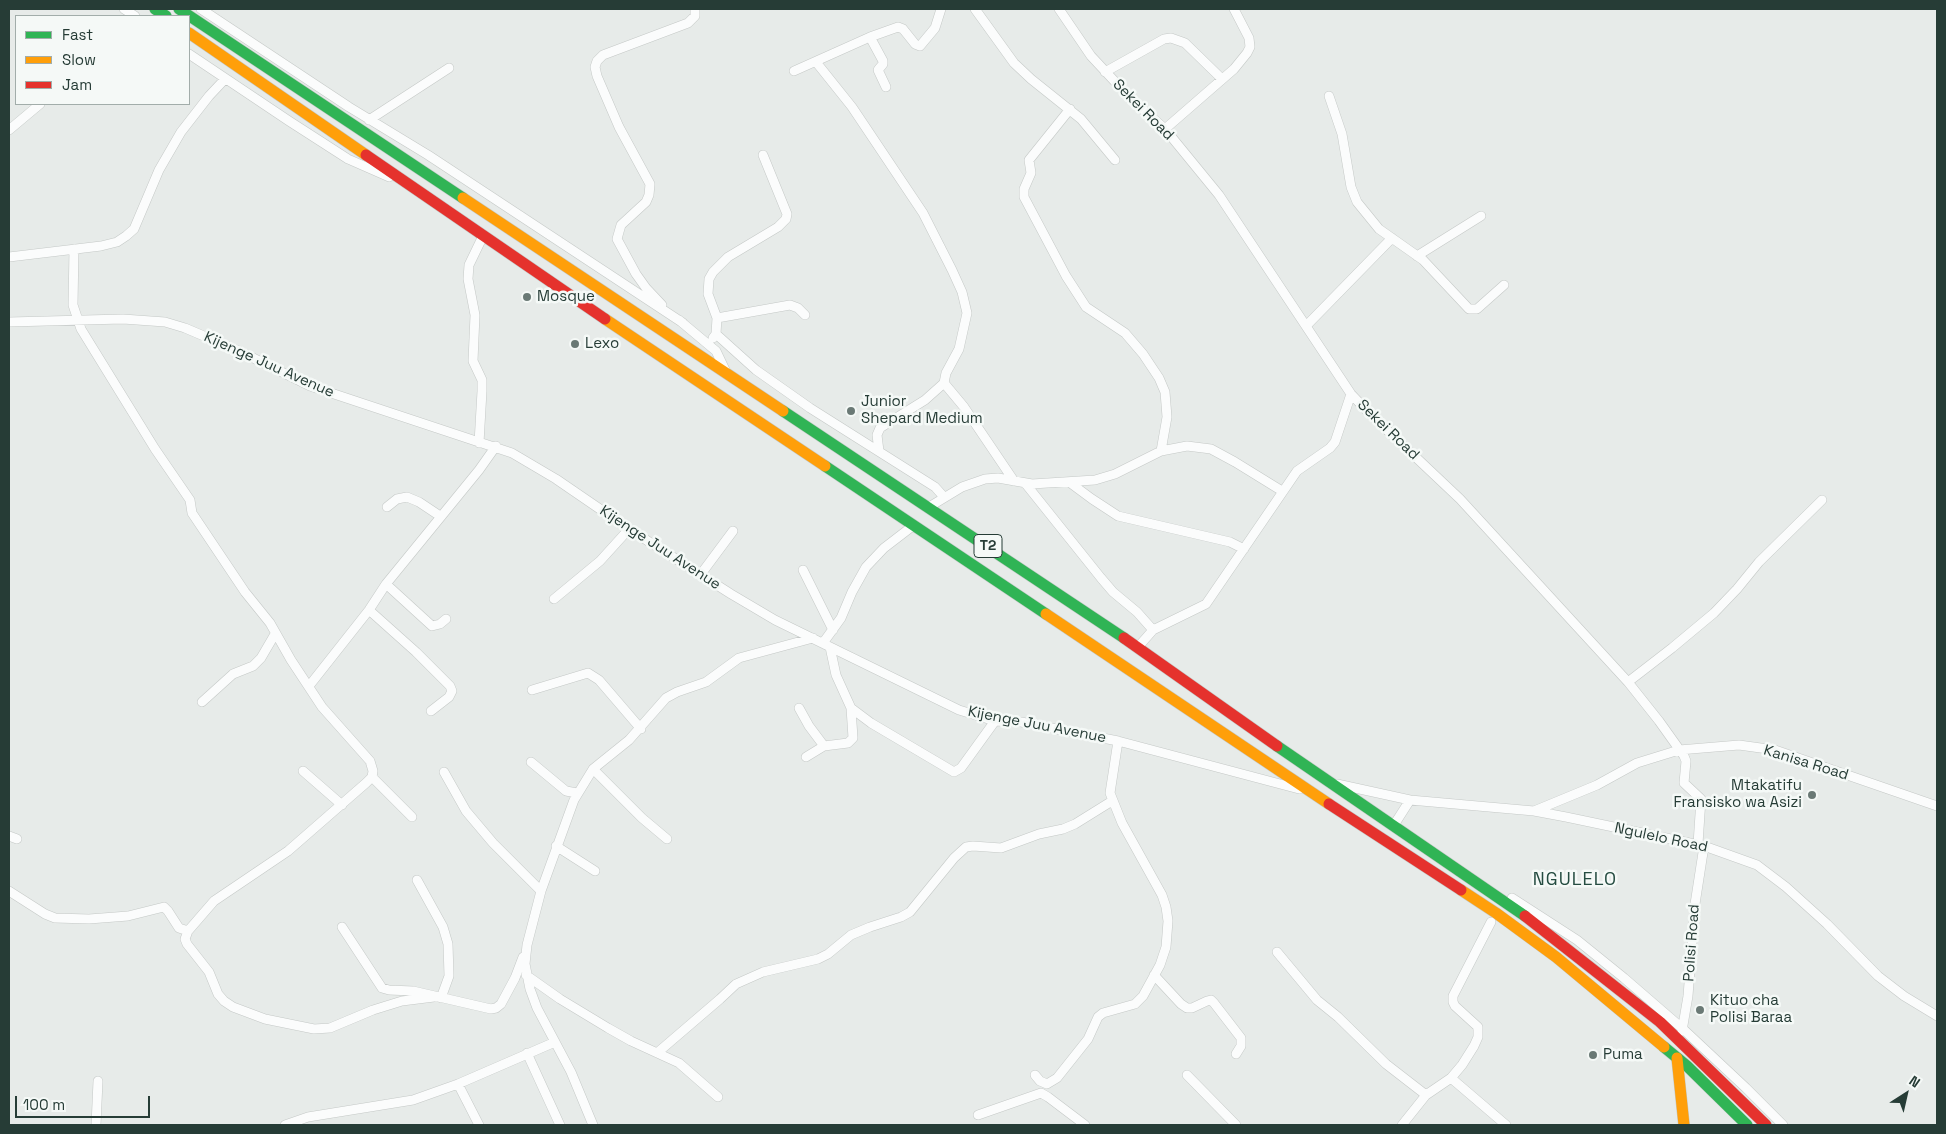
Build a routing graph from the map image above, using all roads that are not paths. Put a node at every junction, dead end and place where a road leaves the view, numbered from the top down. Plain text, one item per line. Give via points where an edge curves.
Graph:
1 (201, 9) edge
2 (695, 9) edge
3 (941, 9) edge
4 (975, 9) edge
5 (1059, 9) edge
6 (1234, 9) edge
7 (190, 16) edge
8 (190, 34) edge
9 (870, 37) junction
10 (190, 55) edge
11 (816, 62) junction
12 (449, 68) dead end
13 (794, 71) dead end
14 (1105, 72) junction
15 (225, 79) junction
16 (1222, 79) junction
17 (886, 86) dead end
18 (1329, 96) dead end
19 (39, 105) edge
20 (1070, 108) junction
21 (369, 120) junction
22 (1165, 128) junction
23 (9, 130) edge
24 (763, 155) dead end
25 (1115, 160) dead end
26 (416, 190) junction
27 (1481, 216) dead end
28 (483, 236) junction
29 (1392, 238) junction
30 (74, 249) junction
31 (1417, 256) junction
32 (9, 257) edge
33 (1504, 285) dead end
34 (805, 314) dead end
35 (717, 318) junction
36 (77, 320) junction
37 (9, 322) edge
38 (683, 323) junction
39 (1307, 325) junction
40 (716, 334) junction
41 (709, 344) junction
42 (726, 373) junction
43 (944, 383) junction
44 (1351, 394) junction
45 (479, 443) junction
46 (496, 446) junction
47 (879, 451) junction
48 (1161, 451) junction
49 (1014, 481) junction
50 (1069, 482) junction
51 (1025, 483) junction
52 (1282, 491) junction
53 (944, 497) junction
54 (1822, 500) dead end
55 (387, 507) dead end
56 (929, 507) junction
57 (440, 516) junction
58 (914, 525) junction
59 (629, 529) junction
60 (733, 531) dead end
61 (1244, 549) junction
62 (803, 570) dead end
63 (701, 574) junction
64 (386, 584) junction
65 (554, 599) dead end
66 (369, 610) junction
67 (446, 619) dead end
68 (833, 630) junction
69 (1152, 630) junction
70 (275, 634) junction
71 (813, 638) junction
72 (826, 645) junction
73 (1135, 645) junction
74 (1116, 661) junction
75 (1182, 678) junction
76 (1628, 682) junction
77 (309, 686) junction
78 (532, 690) dead end
79 (1168, 696) junction
80 (202, 702) dead end
81 (799, 708) dead end
82 (851, 708) junction
83 (431, 711) dead end
84 (994, 720) junction
85 (641, 729) junction
86 (1118, 741) junction
87 (824, 746) junction
88 (1679, 750) junction
89 (806, 757) dead end
90 (530, 762) dead end
91 (593, 769) junction
92 (303, 772) dead end
93 (444, 772) dead end
94 (372, 777) junction
95 (1330, 783) junction
96 (577, 793) junction
97 (1313, 793) junction
98 (1410, 800) junction
99 (1112, 801) junction
100 (342, 805) junction
101 (1937, 806) edge
102 (1534, 811) junction
103 (412, 817) dead end
104 (1394, 826) junction
105 (667, 839) dead end
106 (1701, 845) junction
107 (556, 846) junction
108 (1461, 870) junction
109 (595, 871) dead end
110 (416, 880) dead end
111 (541, 890) junction
112 (9, 891) edge
113 (1491, 922) dead end
114 (342, 927) dead end
115 (188, 931) junction
116 (527, 945) junction
117 (1277, 952) dead end
118 (526, 975) junction
119 (1154, 975) junction
120 (437, 997) junction
121 (1937, 1016) edge
122 (1683, 1028) junction
123 (1680, 1041) junction
124 (556, 1042) junction
125 (657, 1053) junction
126 (526, 1054) junction
127 (1236, 1054) dead end
128 (1677, 1058) junction
129 (1035, 1075) dead end
130 (1187, 1075) dead end
131 (1451, 1078) junction
132 (98, 1081) dead end
133 (458, 1084) junction
134 (1426, 1095) junction
135 (718, 1097) dead end
136 (978, 1115) dead end
137 (310, 1121) edge
138 (96, 1125) edge
139 (285, 1125) edge
140 (479, 1125) edge
141 (560, 1125) edge
142 (593, 1125) edge
143 (1085, 1125) edge
144 (1236, 1125) edge
145 (1402, 1125) edge
146 (1506, 1125) edge
147 (1684, 1125) edge
148 (1747, 1125) edge
149 (1766, 1125) edge
150 (1783, 1125) edge

1 - 21 street
2 - 38 street via 695,16 688,23 603,55 595,67 619,127 650,184 646,202 621,225 617,239 646,288
3 - 9 street via 934,28 920,46 900,27
4 - 20 street via 1014,62
5 - 14 street, Sekei Road
6 - 16 street via 1249,38 1250,47 1242,61
7 - 42 main road, T2
8 - 26 main road, T2
9 - 11 street
9 - 17 street via 883,61 878,70
10 - 15 street
11 - 13 street
11 - 43 street via 852,106 923,213 962,292 967,313 964,329 960,349 946,372
12 - 21 street
14 - 16 street via 1164,38 1171,38 1184,43
14 - 22 street, Sekei Road
15 - 26 street via 348,159
15 - 30 street via 194,115 168,153 134,229 117,242
16 - 22 street
18 - 29 street via 1342,134 1351,187 1357,202 1379,229
19 - 23 street
20 - 25 street
20 - 48 street via 1029,160 1031,171 1024,197 1086,307 1125,333 1159,378 1165,392 1168,417
21 - 38 street via 428,155
22 - 39 street, Sekei Road via 1219,194
24 - 35 street via 787,214 786,219 728,257 713,272 708,294
26 - 28 main road, T2
27 - 31 street
28 - 45 street via 469,265 468,279 475,315 473,361 482,386
28 - 58 main road, T2
29 - 31 street
29 - 39 street
30 - 32 street
30 - 36 street via 73,305
31 - 33 street via 1469,309 1477,310
34 - 35 street via 790,305
35 - 40 street
36 - 37 street, Kijenge Juu Avenue
36 - 45 street, Kijenge Juu Avenue via 148,320 185,328 310,386
36 - 70 street via 155,449 190,500 192,513
38 - 41 street
39 - 44 street, Sekei Road
40 - 41 street
40 - 47 street via 756,370
41 - 42 street via 721,359
42 - 56 main road, T2
43 - 47 street via 925,400 880,428 877,435
43 - 49 street
44 - 52 street via 1335,442 1297,471
44 - 76 street, Sekei Road via 1460,499
45 - 46 street, Kijenge Juu Avenue
46 - 57 street
46 - 59 street, Kijenge Juu Avenue via 531,462
47 - 53 street via 938,489
48 - 50 street via 1106,478
48 - 52 street via 1187,446 1211,449
49 - 51 street
49 - 53 street via 985,479
50 - 51 street
50 - 61 street via 1118,516 1230,542
51 - 69 street via 1113,592
52 - 61 street
53 - 56 street
54 - 76 street via 1714,613
55 - 57 street via 397,499 407,497
56 - 73 main road, T2
57 - 64 street
58 - 68 street via 866,567
58 - 74 main road, T2
59 - 63 street, Kijenge Juu Avenue
59 - 65 street via 600,561
60 - 63 street
61 - 69 street via 1205,605
62 - 68 street
63 - 71 street, Kijenge Juu Avenue via 745,603
64 - 66 street
64 - 67 street via 432,626
66 - 77 street
66 - 83 street via 450,686 449,697
68 - 72 street
69 - 73 street
70 - 77 street
70 - 80 street via 253,666 233,674
71 - 72 street, Kijenge Juu Avenue
71 - 85 street via 739,658 706,682 666,698
72 - 82 street
72 - 84 street, Kijenge Juu Avenue via 959,710
73 - 74 main road
73 - 75 main road, T2
74 - 79 main road, T2
75 - 79 main road
75 - 95 main road, T2
76 - 88 street, Sekei Road
77 - 94 street via 322,707 370,761
78 - 85 street via 588,673 599,680
79 - 97 main road, T2
81 - 87 street
82 - 84 street via 954,772 961,768
82 - 87 street via 852,741
84 - 86 street, Kijenge Juu Avenue via 1037,724
85 - 91 street
86 - 97 street, Kijenge Juu Avenue
86 - 99 street via 1110,784
87 - 89 street
88 - 101 street, Kanisa Road via 1739,745 1775,750
88 - 102 street, Kanisa Road via 1637,763
88 - 106 street, Sekei Road via 1686,760 1684,783 1701,799
90 - 96 street via 566,791
91 - 96 street
91 - 105 street
92 - 100 street
93 - 111 street via 466,812
94 - 100 street
94 - 103 street
95 - 98 street, Ngulelo Road
95 - 104 main road, T2
96 - 107 street
97 - 128 main road, T2 via 1496,912 1556,957
98 - 102 street, Ngulelo Road
98 - 104 street
99 - 119 street via 1166,908 1166,947
99 - 125 street via 1063,829 1000,848 966,847 910,912 851,935 818,959 763,972 736,984
100 - 115 street via 279,858 221,895
102 - 106 street, Ngulelo Road
104 - 108 main road, T2
106 - 121 street, Ngulelo Road via 1757,866 1786,887 1878,976
106 - 122 street, Polisi Road
107 - 109 street
107 - 111 street
108 - 122 street via 1528,907 1577,940
108 - 123 main road, T2 via 1609,980
110 - 120 street via 443,927 448,944 449,976
111 - 116 street
112 - 115 street via 55,918 128,916 164,907 179,928
113 - 131 street via 1453,996 1455,1006 1475,1023 1479,1031 1470,1052
114 - 120 street via 380,986
115 - 120 street via 187,944 209,972 224,1001 266,1019 330,1028 402,1001
116 - 118 street
116 - 120 street via 515,978 496,1008
117 - 134 street via 1317,1000 1386,1064
118 - 124 street via 538,1008
118 - 125 street via 586,1015
119 - 127 street via 1187,1008 1211,1000 1241,1038
119 - 129 street via 1135,1004 1098,1017 1088,1039 1057,1078 1047,1084
122 - 123 street, Polisi Road
122 - 150 street
123 - 149 main road, T2
124 - 126 street
124 - 142 street
125 - 135 street via 679,1063
126 - 133 street
126 - 141 street
128 - 147 main road
128 - 148 main road, T2
130 - 144 street
131 - 134 street
131 - 146 street
132 - 138 street
133 - 137 street via 413,1100
133 - 140 street
134 - 145 street
136 - 143 street via 1040,1093
137 - 139 street

